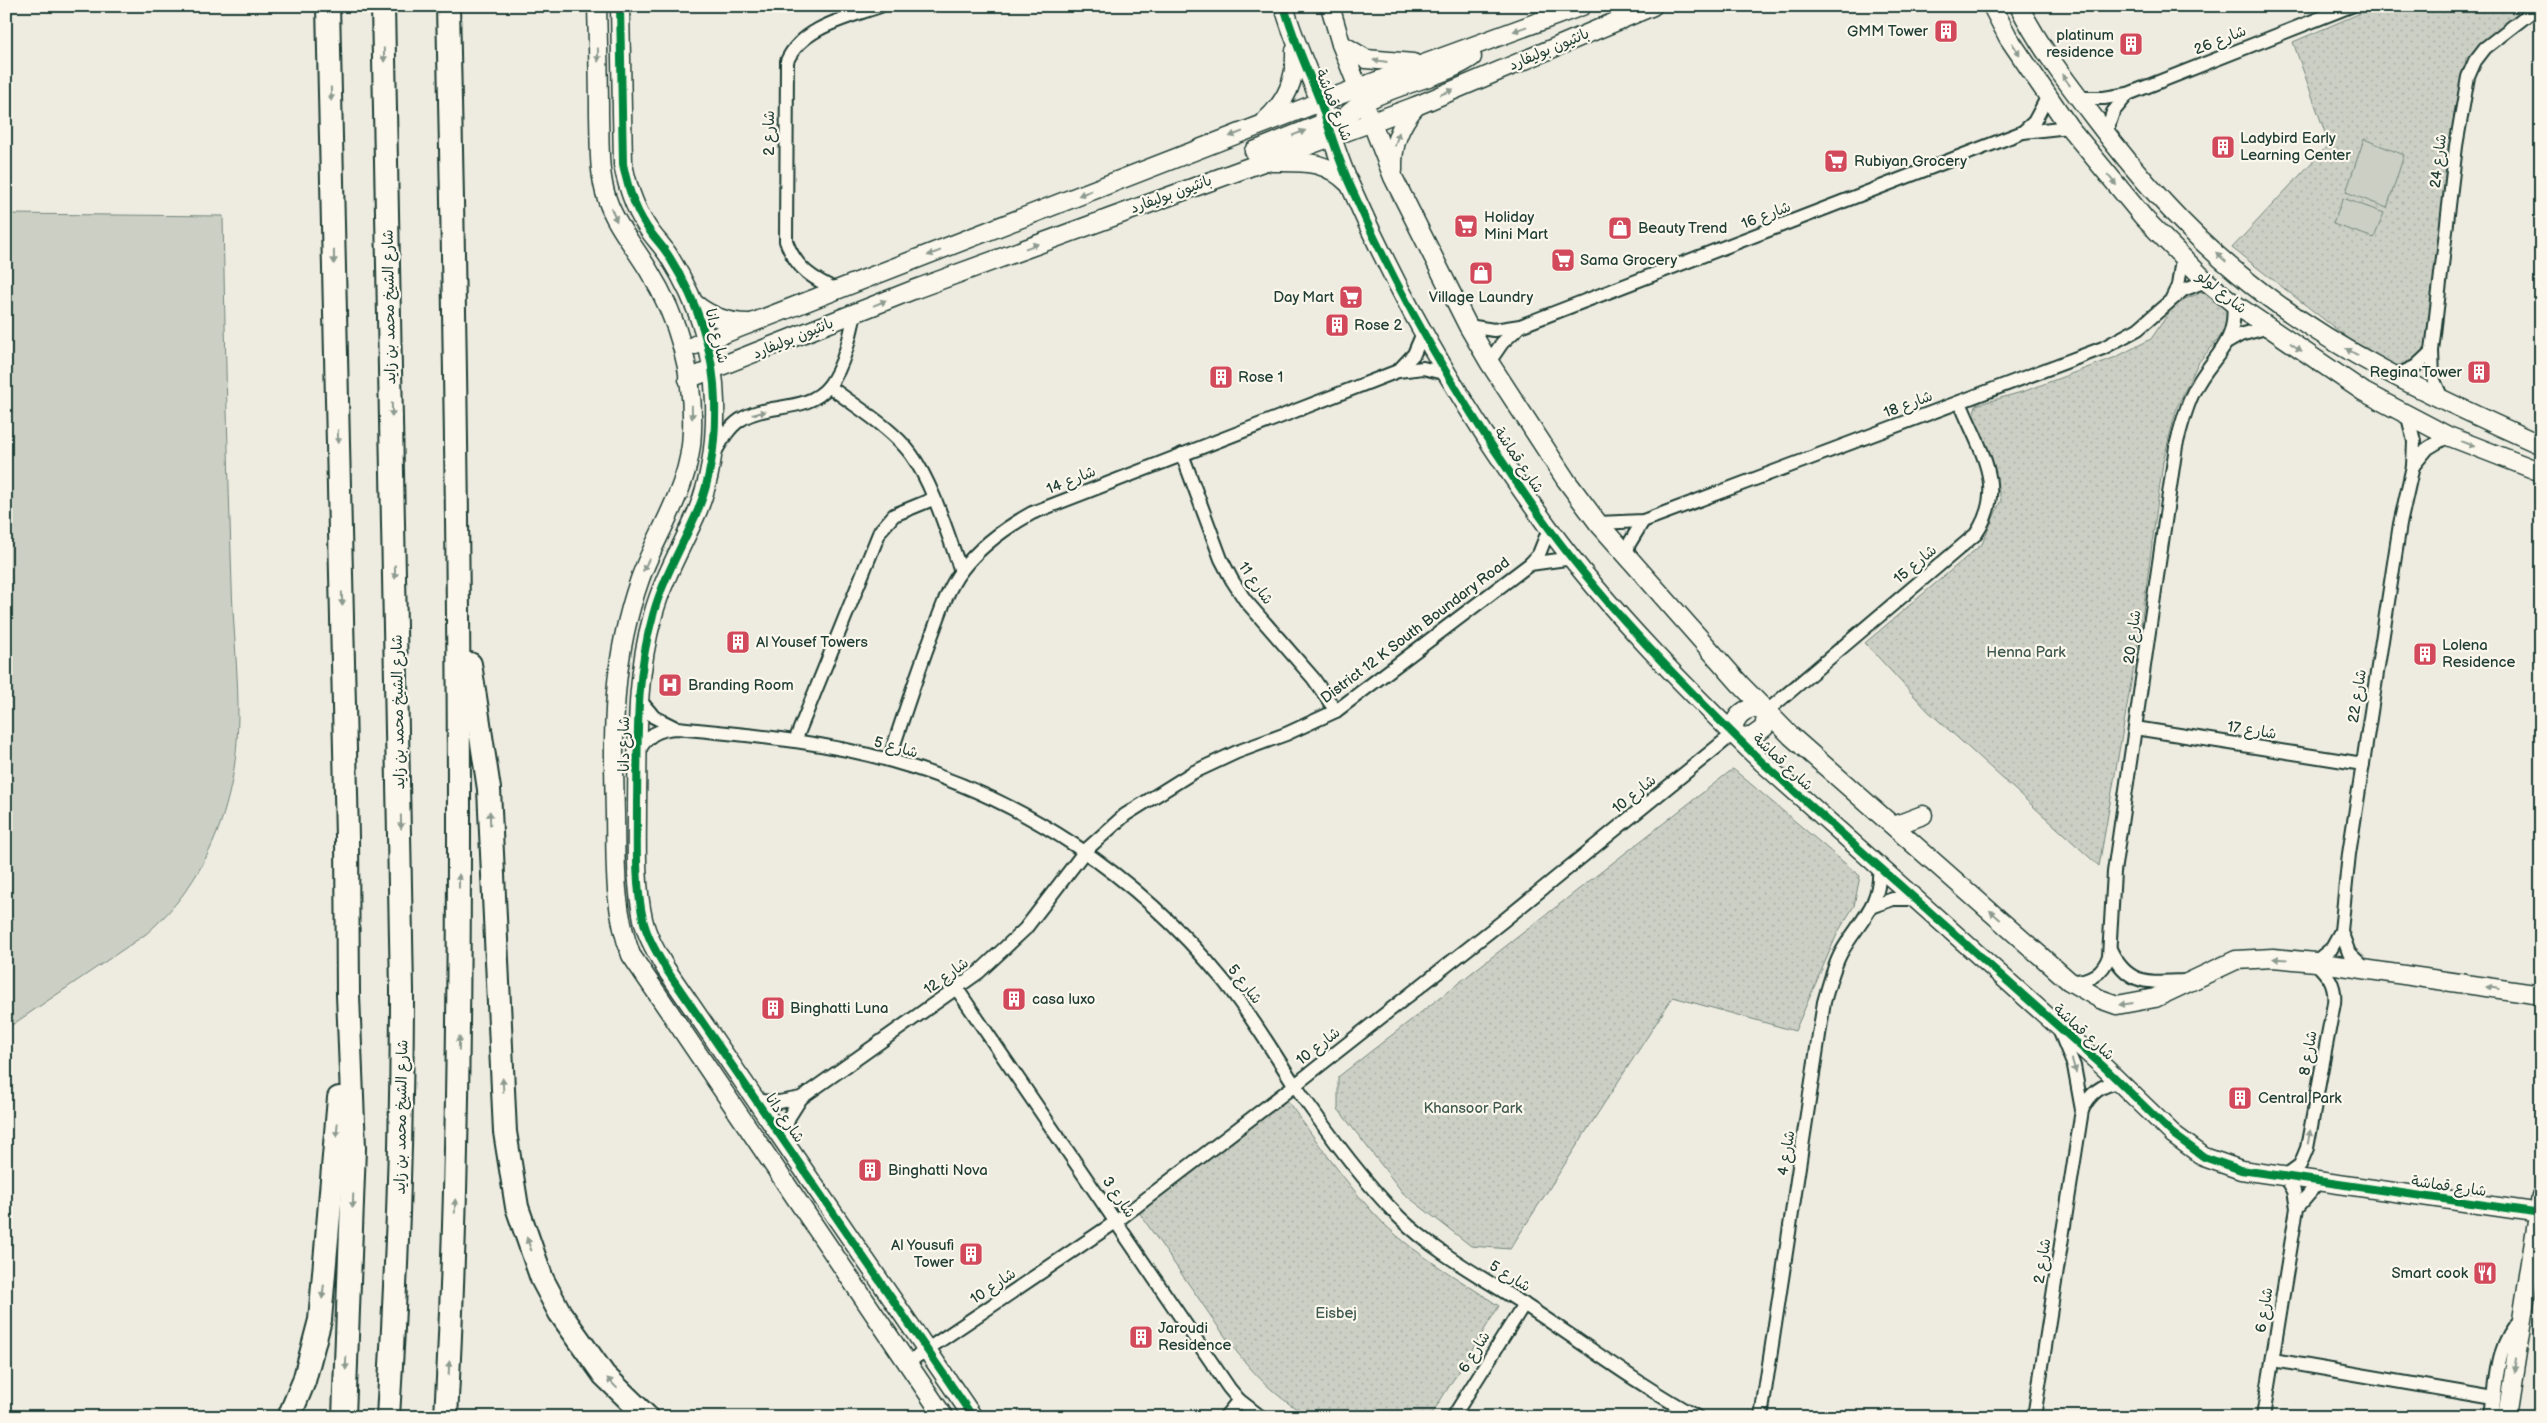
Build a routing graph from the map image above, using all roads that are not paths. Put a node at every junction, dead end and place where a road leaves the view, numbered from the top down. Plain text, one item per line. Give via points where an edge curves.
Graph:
1 (320, 6) edge
2 (328, 6) edge
3 (383, 6) edge
4 (448, 6) edge
5 (598, 6) edge
6 (620, 6) edge
7 (880, 6) edge
8 (1284, 6) edge
9 (1330, 6) edge
10 (1582, 6) edge
11 (1653, 6) edge
12 (1992, 6) edge
13 (2019, 6) edge
14 (2351, 6) edge
15 (2539, 6) edge
16 (845, 13) edge
17 (1485, 42) junction
18 (1341, 44) junction
19 (1295, 45) junction
20 (330, 46) junction
21 (1424, 64) junction
22 (2128, 94) junction
23 (1360, 95) junction
24 (2048, 96) junction
25 (2079, 98) junction
26 (1320, 102) junction
27 (1416, 106) junction
28 (1370, 122) junction
29 (1262, 124) junction
30 (2069, 126) junction
31 (1330, 129) junction
32 (2023, 132) junction
33 (2106, 133) junction
34 (1259, 161) junction
35 (1393, 177) junction
36 (1211, 180) junction
37 (1350, 184) junction
38 (2182, 259) junction
39 (2206, 281) junction
40 (839, 291) junction
41 (2172, 298) junction
42 (2234, 303) junction
43 (695, 304) junction
44 (855, 314) junction
45 (751, 324) junction
46 (1468, 326) junction
47 (1520, 326) junction
48 (2269, 327) junction
49 (1422, 333) junction
50 (706, 341) junction
51 (2228, 342) junction
52 (683, 350) junction
53 (2432, 351) junction
54 (1489, 362) junction
55 (712, 370) junction
56 (1398, 371) junction
57 (1447, 374) junction
58 (2395, 376) junction
59 (688, 379) junction
60 (829, 386) junction
61 (2443, 401) junction
62 (1960, 402) junction
63 (2408, 417) junction
64 (2448, 436) junction
65 (2541, 445) edge
66 (1182, 454) junction
67 (713, 456) junction
68 (2413, 466) junction
69 (2541, 472) edge
70 (933, 499) junction
71 (1643, 520) junction
72 (1598, 523) junction
73 (1549, 529) junction
74 (1626, 557) junction
75 (1573, 558) junction
76 (1530, 564) junction
77 (961, 571) junction
78 (459, 604) junction
79 (637, 698) junction
80 (1336, 711) junction
81 (1767, 711) junction
82 (677, 728) junction
83 (2135, 728) junction
84 (1733, 734) junction
85 (795, 741) junction
86 (638, 753) junction
87 (889, 760) junction
88 (2363, 764) junction
89 (1923, 815) dead end
90 (1894, 826) junction
91 (1085, 851) junction
92 (1879, 866) junction
93 (1915, 899) junction
94 (1873, 906) junction
95 (2341, 931) junction
96 (2110, 949) junction
97 (2315, 962) junction
98 (2366, 969) junction
99 (2069, 980) junction
100 (2188, 982) junction
101 (957, 989) junction
102 (348, 995) junction
103 (2541, 995) edge
104 (2056, 1025) junction
105 (2119, 1082) junction
106 (1295, 1085) junction
107 (801, 1098) junction
108 (757, 1102) junction
109 (2082, 1110) junction
110 (783, 1139) junction
111 (2285, 1176) junction
112 (2320, 1181) junction
113 (2540, 1207) edge
114 (2297, 1208) junction
115 (1116, 1221) junction
116 (1524, 1304) junction
117 (2522, 1318) junction
118 (928, 1350) junction
119 (2273, 1360) junction
120 (907, 1363) junction
121 (2494, 1398) junction
122 (1239, 1400) junction
123 (289, 1417) edge
124 (344, 1417) edge
125 (388, 1417) edge
126 (446, 1417) edge
127 (647, 1417) edge
128 (944, 1417) edge
129 (973, 1417) edge
130 (1225, 1417) edge
131 (1261, 1417) edge
132 (1452, 1417) edge
133 (1697, 1417) edge
134 (1761, 1417) edge
135 (2034, 1417) edge
136 (2263, 1417) edge
137 (2492, 1417) edge
138 (2507, 1417) edge

1 - 20 street
2 - 20 highway
3 -> 125 highway, شارع الشيخ محمد بن زايد via 402,990 400,1163
4 - 78 highway
5 -> 52 street, شارع دانا via 601,172 607,199 618,224 662,294 674,318
6 - 43 street, شارع دانا via 624,164 628,189 637,212 668,255
7 - 16 street, شارع 2
8 - 19 street, شارع قماشة
9 - 18 street, شارع قماشة
10 -> 17 street, بانثيون بوليفارد
27 -> 11 street, بانثيون بوليفارد
12 -> 24 street, شارع لولو via 2008,37
25 -> 13 street, شارع لولو
14 - 22 street, شارع 26
15 - 53 street, شارع 24 via 2485,48 2468,77 2456,146
16 - 40 street, شارع 2 via 792,48 786,74 786,241 790,254 803,271
17 - 21 street, بانثيون بوليفارد
17 - 23 street via 1470,59
21 -> 18 street via 1366,59
18 - 23 street, شارع قماشة
19 - 26 street, شارع قماشة
19 - 29 street via 1296,67 1290,89 1279,108
20 -> 102 highway
21 - 23 street, بانثيون بوليفارد
22 - 25 street, شارع 26
22 - 33 street, شارع 26 via 2113,112
23 - 26 street, بانثيون بوليفارد
23 - 28 street, شارع قماشة
23 - 31 street
24 - 30 street, شارع لولو
24 - 32 street, شارع 16 via 2034,122
25 - 33 street, شارع لولو
26 - 29 street, بانثيون بوليفارد
26 - 31 street, شارع قماشة
27 - 28 street, بانثيون بوليفارد
35 -> 27 street via 1392,155 1398,134
28 - 31 street, بانثيون بوليفارد
28 - 35 street, شارع قماشة
29 -> 40 street, بانثيون بوليفارد
30 - 32 street, شارع 16
30 -> 38 street, شارع لولو
31 - 34 street, بانثيون بوليفارد
36 -> 31 street via 1235,158
31 - 37 street, شارع قماشة
32 - 47 street, شارع 16
58 -> 33 street, شارع لولو via 2343,347 2239,275 2147,183
34 - 36 street, بانثيون بوليفارد
34 - 37 street via 1321,164
35 - 46 street, شارع قماشة
44 -> 36 street, بانثيون بوليفارد
37 - 49 street, شارع قماشة
38 - 39 street, شارع لولو
38 - 41 street, شارع 18 via 2178,286
39 - 41 street, شارع 18
39 - 42 street, شارع لولو
40 - 45 street, بانثيون بوليفارد
41 - 62 street, شارع 18 via 2121,340
42 - 48 street, شارع لولو
42 - 51 street, شارع 20 via 2234,323
43 - 45 street via 720,320
43 - 50 street, شارع دانا
44 - 55 street, بانثيون بوليفارد
44 - 60 street via 846,351
45 - 50 street, بانثيون بوليفارد
46 - 47 street, شارع 16 via 1494,330
46 - 54 street, شارع قماشة
47 - 54 street, شارع 16 via 1502,343
48 - 51 street, شارع 20
48 -> 63 street, شارع لولو via 2329,370
49 - 56 street, شارع 14 via 1414,354
49 - 57 street, شارع قماشة
50 - 52 street, بانثيون بوليفارد
50 - 55 street, شارع دانا
51 - 83 street, شارع 20 via 2194,390 2176,446
52 - 59 street, شارع دانا
53 - 58 street via 2415,367
53 - 61 street, شارع 24 via 2433,378
54 - 72 street, شارع قماشة
55 - 59 street, بانثيون بوليفارد
55 - 67 street, شارع دانا via 715,408
56 - 57 street, شارع 14 via 1423,368
56 - 66 street, شارع 14
57 - 73 street, شارع قماشة
58 - 61 street, شارع لولو
59 -> 120 street, شارع دانا via 692,414 691,456 675,506 641,576 625,625 616,676 616,889 621,928 631,955
67 -> 60 street via 740,420 751,414 807,402
60 - 70 street via 901,442 919,466
61 - 65 street, شارع لولو
62 - 71 street, شارع 18
62 - 81 street, شارع 15 via 1991,482 1992,500 1986,518 1976,534
63 - 64 street, شارع لولو
63 - 68 street, شارع 22 via 2414,441
64 - 68 street, شارع 22 via 2428,448
64 -> 69 street, شارع لولو
66 - 77 street, شارع 14 via 1032,513 1005,528
66 - 80 street, شارع 11 via 1232,580 1245,600 1313,678
67 - 79 street, شارع دانا via 697,511 666,575 653,615
68 - 88 street, شارع 22 via 2400,524
70 - 77 street
70 - 85 street via 894,515 880,531
71 - 72 street, شارع 18
71 - 74 street via 1629,544
72 - 74 street, شارع قماشة
73 - 75 street, شارع قماشة
73 - 76 street, District 12 K South Boundary Road via 1540,554
74 - 81 street, شارع قماشة
75 - 76 street, District 12 K South Boundary Road
75 - 84 street, شارع قماشة via 1620,614
76 - 80 street, District 12 K South Boundary Road
77 - 87 street, شارع 14 via 941,610
126 -> 78 highway via 458,1122
127 -> 78 highway via 604,1375 560,1313 539,1270 517,1207 505,1132 488,782
79 - 82 street, شارع 5 via 654,717
79 - 86 street, شارع دانا
80 - 91 street, District 12 K South Boundary Road via 1192,774 1125,815
81 - 84 street via 1754,708 1742,712 1735,722
81 - 84 street via 1766,722 1760,732 1744,738
81 - 90 street, شارع قماشة
82 - 85 street, شارع 5
82 - 86 street, شارع 5 via 664,728 653,733
83 - 88 street, شارع 17
83 - 96 street, شارع 20 via 2114,872
84 - 92 street, شارع قماشة
84 - 106 street, شارع 10
85 - 87 street, شارع 5
86 - 108 street, شارع دانا via 637,865 644,920 666,969
87 - 91 street, شارع 5 via 968,787 1010,806
88 - 95 street, شارع 22
89 - 90 street
99 -> 90 street, شارع قماشة
91 - 101 street, شارع 12 via 1025,929
91 - 106 street, شارع 5 via 1134,889 1197,950 1224,981
92 - 93 street, شارع قماشة
92 - 94 street, شارع 4 via 1879,887
93 - 94 street via 1893,899
93 - 104 street, شارع قماشة
94 - 134 street, شارع 4 via 1840,954 1824,1002
95 - 97 street, شارع 22 via 2331,949
95 - 98 street, شارع 22 via 2349,953
96 - 99 street, شارع 20 via 2098,973 2090,979
96 - 100 street via 2124,971 2135,978 2148,982
97 - 98 street, شارع قماشة
97 -> 100 street, شارع قماشة via 2273,958 2236,960
111 -> 97 street, شارع 8 via 2300,1165 2307,1148 2334,1003 2331,980
103 -> 98 street, شارع قماشة
100 -> 99 street, شارع قماشة via 2155,998 2118,1006 2084,991
101 - 107 street, شارع 12
101 - 115 street, شارع 3
102 -> 123 highway via 321,1312 304,1381
102 -> 124 highway via 354,1170
104 - 105 street, شارع قماشة
104 -> 109 street, شارع 2 via 2074,1066
105 - 109 street, شارع 2 via 2092,1094
105 - 111 street, شارع قماشة via 2173,1134 2204,1157 2241,1170
106 - 115 street, شارع 10
106 - 116 street, شارع 5 via 1344,1152 1397,1215 1444,1253
107 - 108 street, شارع 12
107 - 110 street, شارع 12 via 789,1117
108 - 110 street, شارع دانا
109 - 135 street, شارع 2
110 - 118 street, شارع دانا
111 - 112 street, شارع قماشة
111 - 114 street, شارع 6 via 2294,1191
112 - 113 street, شارع قماشة
112 - 114 street
113 - 117 street
114 - 119 street, شارع 6
115 - 118 street, شارع 10
115 - 122 street, شارع 3
116 - 132 street, شارع 6
116 - 133 street, شارع 5
117 - 121 street via 2504,1341
117 -> 138 street
118 - 120 street, شارع 10
118 - 129 street, شارع دانا
119 - 121 street
119 - 136 street, شارع 6
120 - 128 street, شارع دانا
121 - 137 street
122 - 130 street
122 - 131 street, شارع 3

